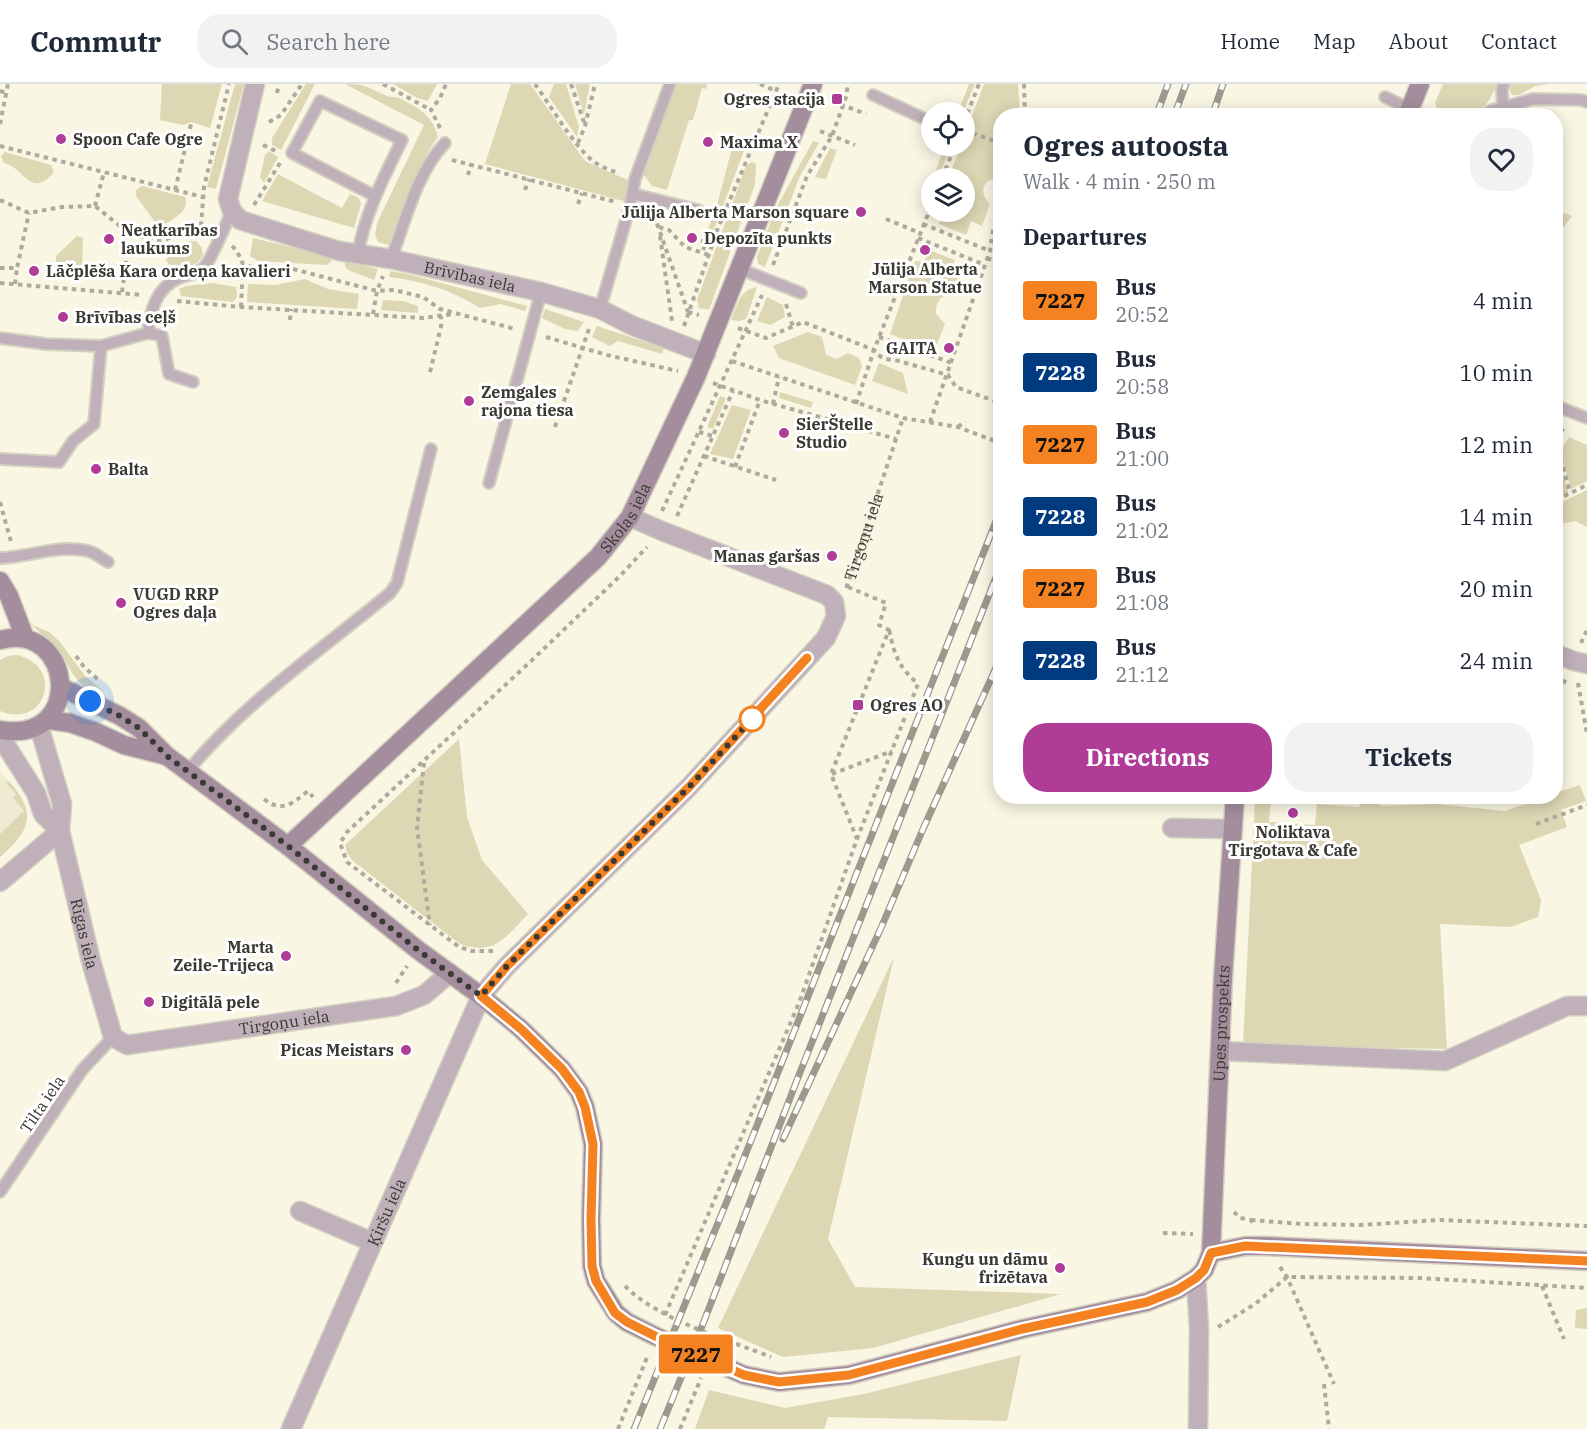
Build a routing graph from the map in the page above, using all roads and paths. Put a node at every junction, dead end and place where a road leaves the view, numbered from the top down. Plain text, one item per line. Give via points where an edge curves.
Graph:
1 (8, 84) edge
2 (229, 84) edge
3 (255, 84) edge
4 (302, 84) edge
5 (383, 84) edge
6 (446, 84) edge
7 (536, 84) edge
8 (571, 84) edge
9 (595, 84) edge
10 (669, 84) edge
11 (760, 84) edge
12 (774, 84) edge
13 (779, 84) edge
14 (813, 84) edge
15 (848, 84) edge
16 (979, 84) edge
17 (1024, 84) edge
18 (1420, 84) edge
19 (1504, 84) edge
20 (776, 91) junction
21 (0, 92) edge
22 (6, 93) junction
23 (873, 95) dead end
24 (1385, 97) dead end
25 (832, 101) dead end
26 (972, 102) edge
27 (1587, 102) edge
28 (844, 105) junction
29 (1025, 108) edge
30 (1403, 108) edge
31 (1414, 108) edge
32 (1503, 108) joint
33 (431, 110) junction
34 (866, 114) dead end
35 (921, 117) edge
36 (269, 122) dead end
37 (0, 124) edge
38 (190, 124) dead end
39 (585, 126) junction
40 (820, 131) dead end
41 (975, 134) edge
42 (832, 136) junction
43 (993, 140) edge
44 (445, 143) joint
45 (578, 144) junction
46 (855, 145) dead end
47 (0, 146) edge
48 (285, 156) dead end
49 (104, 172) junction
50 (468, 175) dead end
51 (635, 178) junction
52 (529, 179) junction
53 (175, 190) junction
54 (525, 190) dead end
55 (582, 193) junction
56 (633, 194) junction
57 (375, 196) junction
58 (203, 197) junction
59 (0, 200) edge
60 (607, 200) dead end
61 (578, 204) dead end
62 (95, 206) junction
63 (252, 207) dead end
64 (698, 210) dead end
65 (232, 211) junction
66 (29, 213) junction
67 (886, 219) dead end
68 (923, 224) joint
69 (201, 226) junction
70 (658, 227) junction
71 (993, 230) edge
72 (920, 233) junction
73 (130, 234) junction
74 (220, 236) junction
75 (918, 238) junction
76 (701, 241) dead end
77 (990, 251) junction
78 (358, 253) junction
79 (702, 253) junction
80 (709, 255) junction
81 (987, 258) junction
82 (391, 259) junction
83 (993, 260) edge
84 (243, 264) junction
85 (985, 265) junction
86 (0, 268) edge
87 (17, 268) junction
88 (740, 269) junction
89 (768, 280) junction
90 (0, 283) edge
91 (15, 284) junction
92 (376, 291) junction
93 (122, 292) junction
94 (541, 292) junction
95 (801, 293) dead end
96 (156, 298) junction
97 (241, 307) junction
98 (291, 309) junction
99 (600, 309) junction
100 (373, 314) junction
101 (457, 314) junction
102 (441, 316) junction
103 (290, 320) dead end
104 (672, 326) dead end
105 (747, 331) junction
106 (148, 333) junction
107 (529, 333) junction
108 (879, 337) junction
109 (0, 338) edge
110 (101, 346) junction
111 (582, 346) junction
112 (874, 350) junction
113 (706, 354) junction
114 (732, 361) junction
115 (952, 363) junction
116 (668, 368) dead end
117 (430, 372) dead end
118 (948, 375) junction
119 (779, 377) junction
120 (193, 382) dead end
121 (720, 386) junction
122 (733, 391) junction
123 (760, 400) junction
124 (993, 400) edge
125 (773, 404) junction
126 (856, 404) junction
127 (1563, 409) edge
128 (903, 418) junction
129 (1587, 418) edge
130 (965, 421) dead end
131 (930, 422) junction
132 (555, 427) dead end
133 (958, 427) junction
134 (699, 432) junction
135 (713, 436) junction
136 (896, 439) junction
137 (993, 440) edge
138 (431, 449) dead end
139 (704, 456) junction
140 (0, 459) edge
141 (735, 467) junction
142 (1563, 467) edge
143 (776, 480) dead end
144 (489, 483) dead end
145 (1587, 485) edge
146 (1570, 493) junction
147 (1563, 496) edge
148 (0, 502) edge
149 (1, 511) edge
150 (630, 517) junction
151 (662, 531) junction
152 (17, 557) junction
153 (0, 558) edge
154 (108, 562) dead end
155 (0, 581) edge
156 (847, 586) junction
157 (879, 591) dead end
158 (827, 595) junction
159 (876, 599) junction
160 (890, 630) junction
161 (26, 638) junction
162 (0, 640) edge
163 (72, 651) dead end
164 (1563, 657) edge
165 (1580, 663) edge
166 (61, 687) junction
167 (105, 708) junction
168 (44, 723) junction
169 (0, 730) edge
170 (1587, 734) edge
171 (0, 736) edge
172 (892, 751) junction
173 (167, 756) junction
174 (424, 762) junction
175 (187, 772) junction
176 (831, 774) junction
177 (255, 793) dead end
178 (1235, 804) edge
179 (1587, 805) edge
180 (327, 811) junction
181 (1536, 824) dead end
182 (1172, 828) dead end
183 (1233, 829) junction
184 (60, 831) junction
185 (347, 832) junction
186 (857, 839) junction
187 (288, 846) junction
188 (0, 882) edge
189 (430, 926) junction
190 (507, 966) junction
191 (450, 973) junction
192 (481, 996) junction
193 (1587, 1006) edge
194 (112, 1036) junction
195 (1220, 1051) junction
196 (0, 1192) edge
197 (300, 1211) dead end
198 (1251, 1220) dead end
199 (1587, 1226) edge
200 (1163, 1233) dead end
201 (1200, 1235) dead end
202 (372, 1242) junction
203 (1266, 1246) junction
204 (1211, 1253) junction
205 (1587, 1261) edge
206 (1287, 1277) junction
207 (1196, 1278) junction
208 (622, 1282) dead end
209 (1542, 1286) junction
210 (1587, 1288) edge
211 (665, 1314) junction
212 (1220, 1327) dead end
213 (655, 1336) junction
214 (719, 1336) junction
215 (1564, 1339) dead end
216 (708, 1360) junction
217 (780, 1361) dead end
218 (1324, 1384) dead end
219 (1334, 1384) dead end
220 (291, 1429) edge
221 (618, 1429) edge
222 (680, 1429) edge
223 (1198, 1429) edge
224 (1329, 1429) edge

1 - 22 path
2 - 58 path
3 - 65 street via 228,199
4 - 36 path via 281,115
5 - 33 path
6 - 33 path
7 - 45 path
8 - 39 path
9 - 39 path
10 - 51 lane
11 - 20 path
12 - 20 path
13 - 20 path
14 - 88 main road, Skolas iela
15 - 28 path
16 - 26 path
17 - 29 path
18 - 31 main road
19 - 32 lane
20 - 80 path
21 - 22 path
22 - 37 path
23 - 35 lane
24 - 30 lane
25 - 28 path
27 - 32 lane via 1533,99
28 - 34 path
28 - 42 path
33 - 44 path
38 - 53 path
39 - 45 path
40 - 42 path
41 - 43 path
42 - 46 path
42 - 89 path via 807,176
44 - 82 lane via 423,174
45 - 51 path via 600,165
47 - 49 path
48 - 63 path
49 - 53 path
49 - 62 path
50 - 52 path via 471,164
51 - 56 lane
52 - 54 path
52 - 55 path
53 - 58 path
55 - 60 path
55 - 61 path
56 - 64 lane
56 - 99 lane
57 - 57 lane via 402,140 320,101 292,153
57 - 78 lane
58 - 69 path
59 - 66 path
62 - 66 path
62 - 73 path
65 - 74 lane
65 - 78 street, Brīvības iela via 247,223 339,251
66 - 87 path
67 - 72 path
68 - 72 path
68 - 77 path
69 - 73 path via 191,226 160,241
69 - 74 path
70 - 79 path via 669,230 684,246
70 - 80 path via 688,312
70 - 104 path
71 - 77 path
72 - 75 path
73 - 93 path
74 - 84 path via 237,251
74 - 96 lane via 205,267 177,279
75 - 85 path
75 - 108 path
76 - 79 path via 706,242
77 - 81 path
78 - 82 street, Brīvības iela
79 - 80 path
81 - 83 path
81 - 85 path
82 - 92 path
82 - 94 street, Brīvības iela
84 - 92 path via 293,269
84 - 97 path
85 - 115 path
86 - 87 path
87 - 91 path
88 - 89 lane
88 - 113 main road, Skolas iela
89 - 95 lane
89 - 105 path
90 - 91 path
91 - 93 path
92 - 100 path
92 - 101 path via 394,290 423,297 440,309
93 - 96 path
94 - 99 street, Brīvības iela
94 - 107 lane
96 - 97 path
96 - 106 lane
97 - 98 path
98 - 100 path
98 - 103 path
99 - 111 path
99 - 113 street, Brīvības iela
100 - 102 path
101 - 102 path
101 - 107 path
102 - 117 path
105 - 112 path via 766,338 803,322
105 - 114 path
106 - 110 lane
106 - 120 lane via 162,336 169,374
107 - 111 path
107 - 144 lane
108 - 112 path
108 - 115 path
109 - 110 lane
110 - 140 lane via 94,424 73,441 58,462
111 - 116 path
111 - 132 path
112 - 118 path via 889,360
112 - 126 path
113 - 150 main road, Skolas iela
114 - 119 path
114 - 121 path
115 - 118 path
118 - 124 path via 956,387
118 - 131 path
119 - 125 path
119 - 126 path
121 - 122 path
121 - 134 path
122 - 123 path
122 - 135 path
123 - 125 path
123 - 141 path
125 - 136 path
126 - 128 path
127 - 129 lane
128 - 131 path
128 - 136 path, Tirgoņu iela
130 - 133 path
131 - 133 path
133 - 137 path
134 - 135 path
134 - 151 path via 660,515
135 - 139 path
136 - 156 path, Tirgoņu iela
138 - 175 lane via 397,582 390,593 260,699
139 - 141 path
139 - 151 path via 674,521
141 - 143 path
142 - 146 path
145 - 146 path
146 - 147 path
148 - 149 path
149 - 152 path
150 - 151 street
150 - 180 main road, Skolas iela via 598,557
151 - 158 street
151 - 174 path via 620,576
152 - 153 lane
152 - 154 lane via 66,549 92,552
155 - 161 main road
156 - 158 path, Tirgoņu iela via 834,580
156 - 159 path
157 - 159 path
158 - 190 street, Tirgoņu iela via 834,602 836,616 826,638 689,787
159 - 160 path via 886,603 879,625
160 - 172 path via 904,671 918,684
160 - 176 path
161 - 162 main road
161 - 166 main road via 53,658
163 - 167 path via 84,667 114,690
164 - 165 street
165 - 170 path
166 - 167 main road
166 - 168 main road via 56,706
167 - 173 main road via 139,728
168 - 169 main road via 15,732
168 - 173 main road via 70,723 124,745
168 - 184 street via 62,804
171 - 184 street via 36,793 44,814
172 - 176 path
172 - 186 path
173 - 175 main road
174 - 185 path
174 - 189 path via 417,828
175 - 187 main road
176 - 186 path
177 - 180 path via 273,806 284,807 308,791
178 - 183 main road, Upes prospekts
179 - 181 path
180 - 185 path
180 - 187 main road, Skolas iela
182 - 183 street
183 - 195 main road, Upes prospekts
184 - 188 street
184 - 194 street, Rīgas iela
185 - 189 path via 340,843 347,862
186 - 211 path via 799,1003
187 - 191 main road
189 - 190 path via 459,946 491,952
190 - 192 street, Tirgoņu iela
191 - 192 main road
191 - 194 street, Tirgoņu iela via 424,996 396,1006 147,1043 127,1045
192 - 202 street, Ķiršu iela
192 - 213 main road via 562,1069 579,1092 593,1144 591,1230 596,1281 615,1313
193 - 195 street via 1567,1006 1445,1061
194 - 196 lane, Tilta iela via 82,1070
195 - 204 main road, Upes prospekts
197 - 202 street
198 - 199 path via 1360,1225 1480,1220
200 - 201 path
202 - 220 street, Ķiršu iela
203 - 204 main road
203 - 205 main road
203 - 206 path
204 - 207 main road
206 - 209 path via 1420,1278
206 - 212 path
206 - 219 path
207 - 216 main road via 1147,1302 1022,1329 849,1375 779,1382 744,1375
207 - 223 street
208 - 211 path via 641,1300
209 - 210 path
209 - 215 path
211 - 213 path
211 - 214 path
213 - 216 main road
213 - 221 path
214 - 216 path
214 - 217 path
216 - 222 path
218 - 224 path

